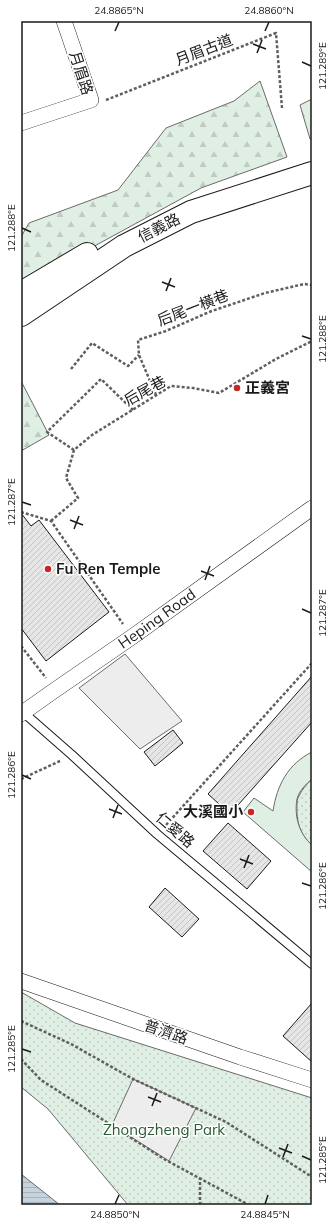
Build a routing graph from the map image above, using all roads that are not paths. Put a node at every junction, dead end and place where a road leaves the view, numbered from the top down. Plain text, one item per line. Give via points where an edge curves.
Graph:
1 (64, 21) edge
2 (21, 123) edge
3 (312, 159) edge
4 (312, 173) edge
5 (21, 293) edge
6 (21, 314) edge
7 (312, 508) edge
8 (22, 714) edge
9 (312, 964) edge
10 (21, 981) edge
11 (312, 1080) edge

1 - 2 street, 月眉路 via 91,100
3 - 5 main road, 信義路 via 195,197 147,220
4 - 6 main road, 信義路 via 192,212 124,246
7 - 8 street, Heping Road
8 - 9 lane, 仁愛路 via 72,755 157,834
10 - 11 street, 普濟路

